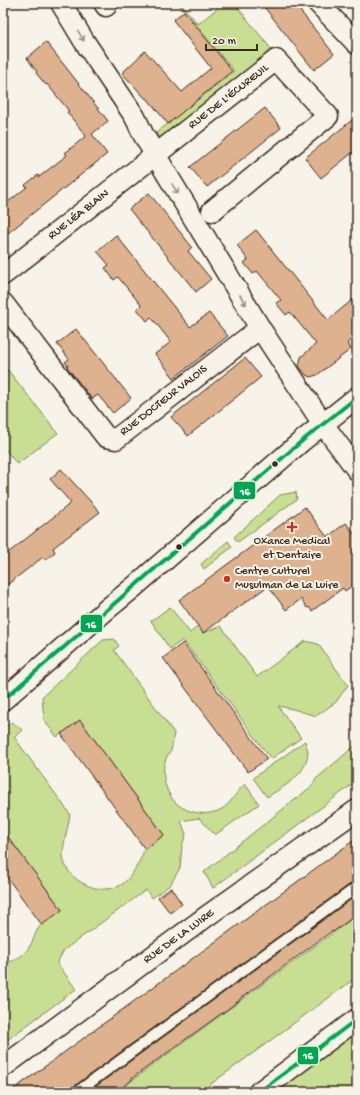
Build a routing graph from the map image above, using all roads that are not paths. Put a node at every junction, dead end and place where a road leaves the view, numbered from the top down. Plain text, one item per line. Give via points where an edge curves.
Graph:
1 (61, 3) edge
2 (318, 3) edge
3 (354, 34) edge
4 (156, 156) junction
5 (212, 211) dead end
6 (3, 275) edge
7 (3, 303) edge
8 (260, 328) junction
9 (357, 398) edge
10 (322, 424) junction
11 (357, 470) edge
12 (3, 700) edge
13 (357, 810) edge
14 (357, 887) edge
15 (357, 1019) edge
16 (3, 1067) edge
17 (77, 1092) edge
18 (259, 1092) edge

1 -> 4 street via 135,117
2 - 3 street
4 - 5 street, RUE DE L'ÉCUREUIL via 276,60 328,116
4 - 6 street, RUE LÉA BLAIN
4 -> 8 street
7 - 8 street, RUE DOCTEUR VALOIS via 106,437 116,439
8 - 10 street
9 - 10 street
10 - 11 street
10 - 12 street
13 - 16 street, RUE DE LA LUIRE via 207,916
14 - 17 lane
15 - 18 street

